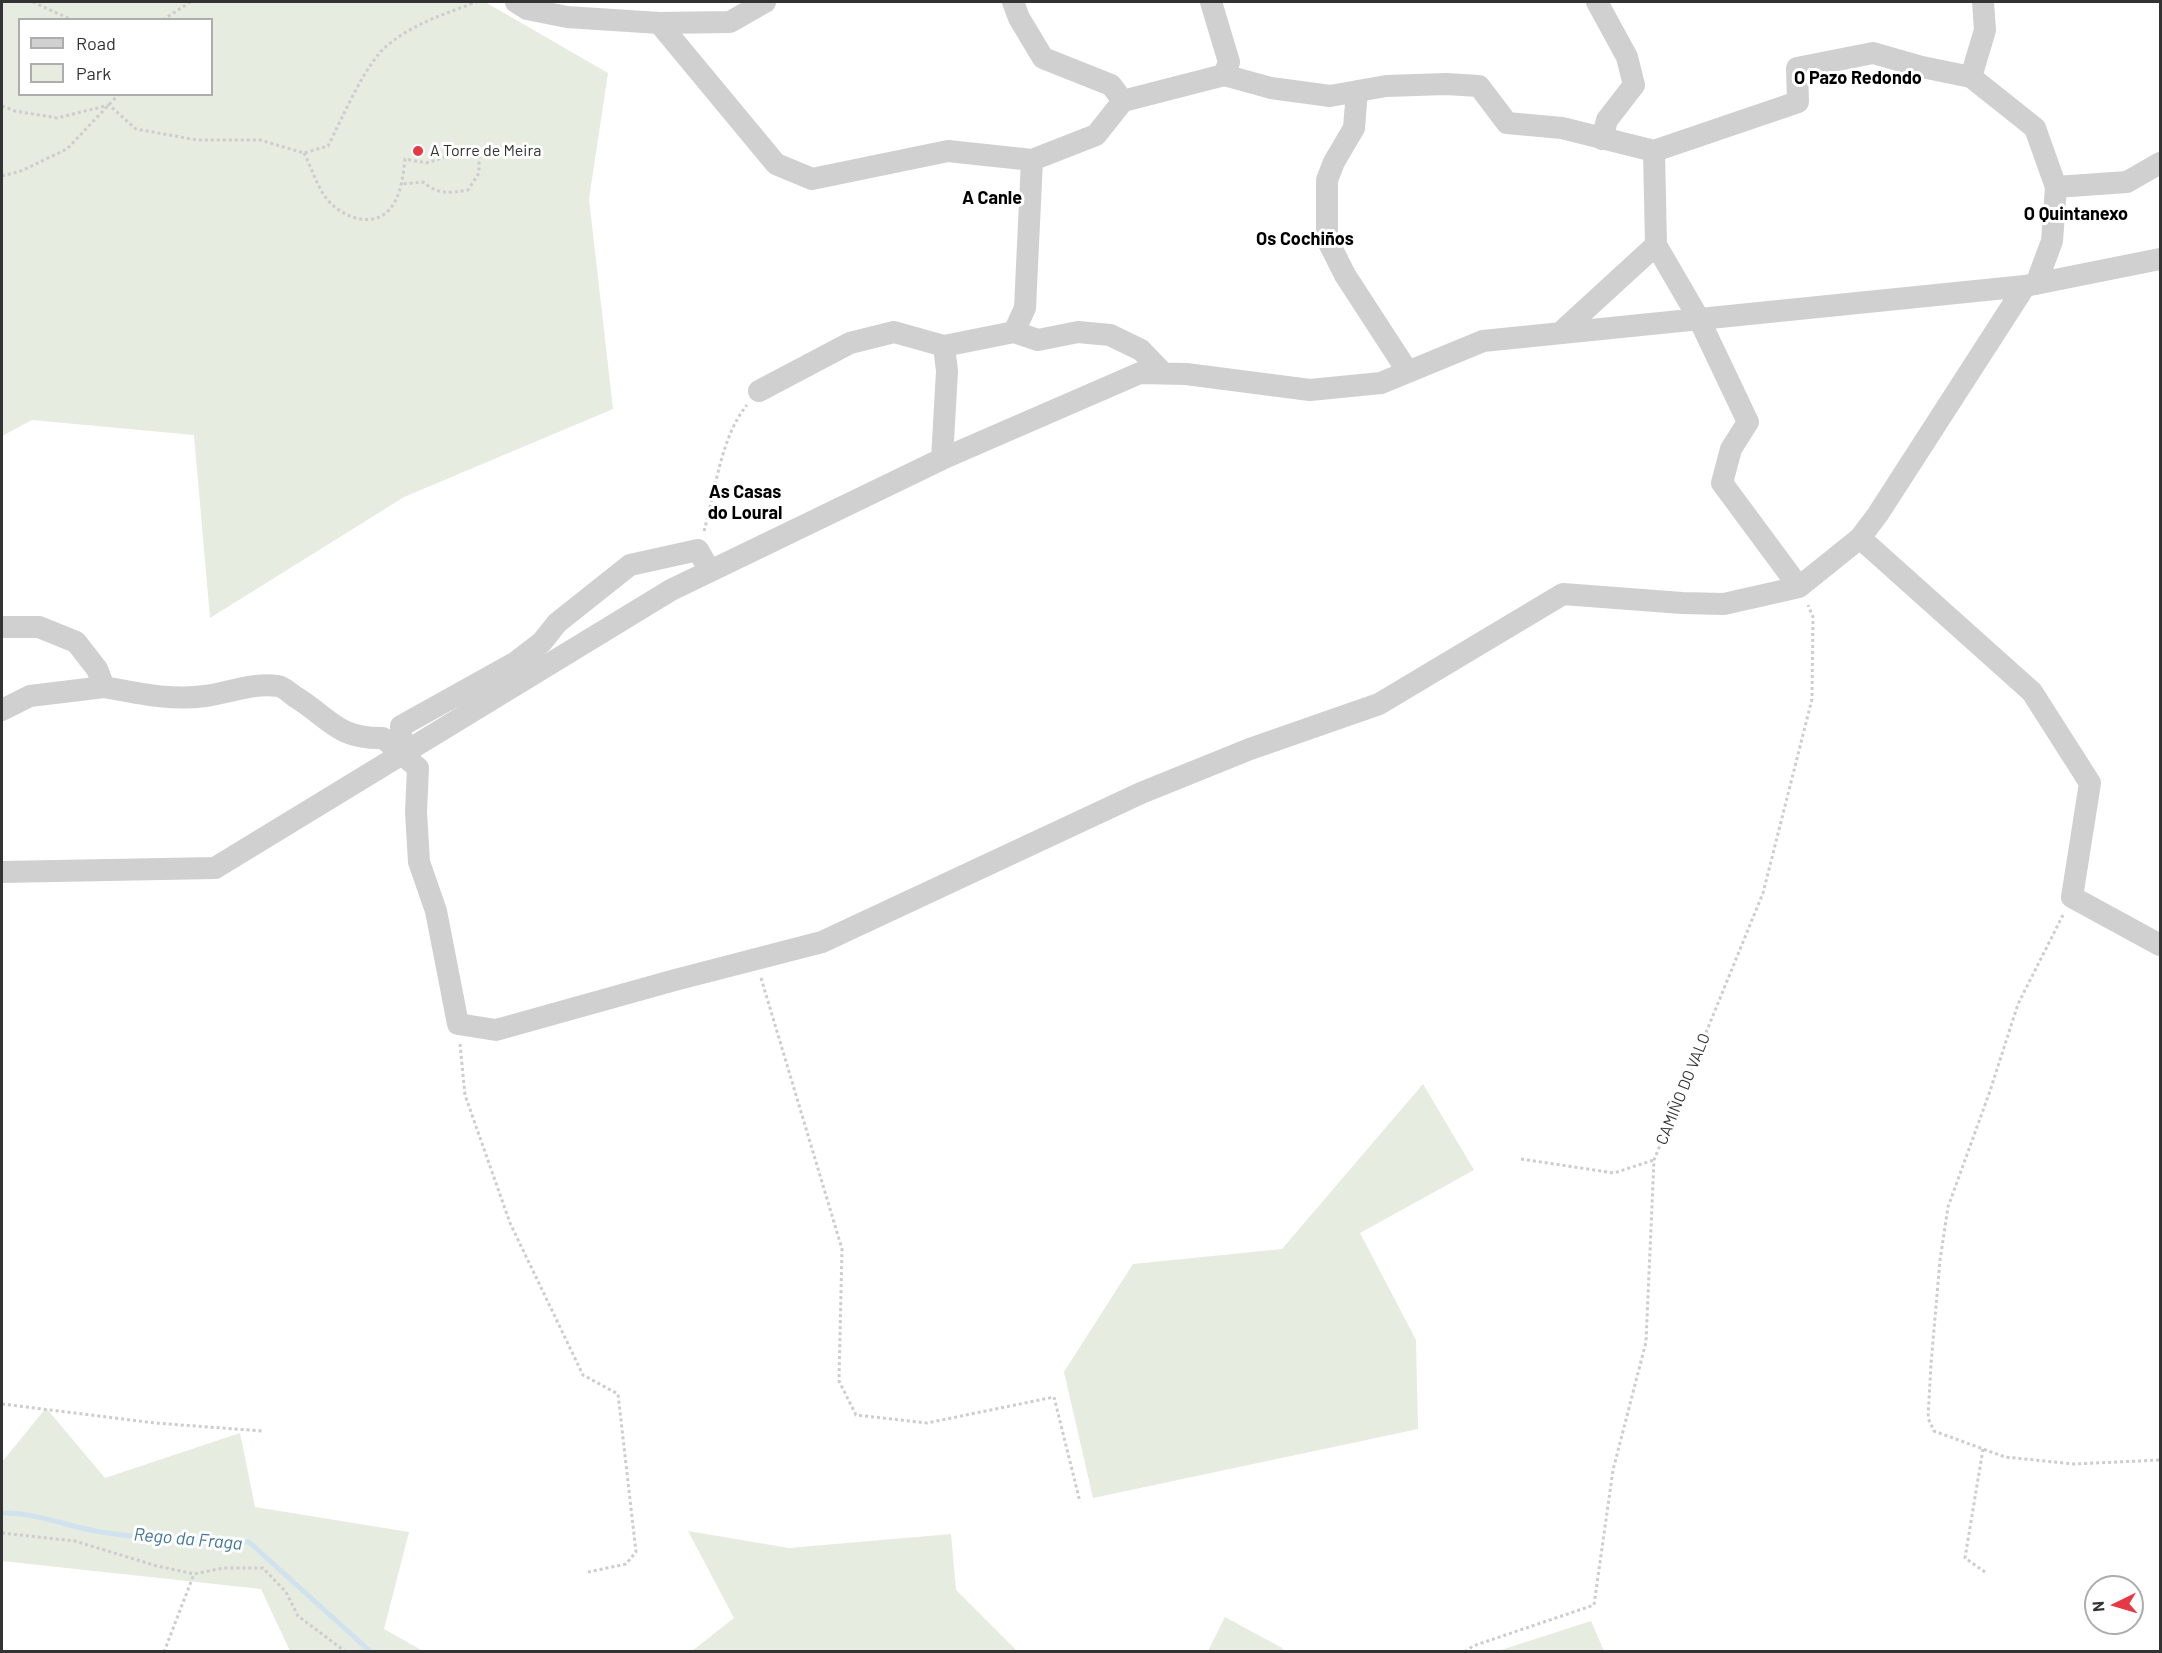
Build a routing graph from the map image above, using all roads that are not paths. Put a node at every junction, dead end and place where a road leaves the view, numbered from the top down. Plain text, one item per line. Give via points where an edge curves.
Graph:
1 (516, 2) edge
2 (765, 2) edge
3 (1013, 2) edge
4 (1211, 2) edge
5 (1597, 2) edge
6 (1983, 2) edge
7 (659, 24) junction
8 (1224, 75) junction
9 (1971, 77) junction
10 (1357, 91) junction
11 (1123, 101) junction
12 (1602, 139) junction
13 (1654, 151) junction
14 (1032, 160) junction
15 (2160, 163) edge
16 (2056, 187) junction
17 (1656, 244) junction
18 (2160, 259) edge
19 (2031, 285) junction
20 (1700, 319) junction
21 (1014, 332) junction
22 (1560, 333) junction
23 (944, 346) junction
24 (1408, 372) junction
25 (1163, 374) junction
26 (759, 391) road end
27 (942, 459) junction
28 (1860, 538) junction
29 (710, 571) junction
30 (1799, 587) junction
31 (2, 627) edge
32 (104, 687) junction
33 (2, 710) edge
34 (401, 754) junction
35 (2, 872) edge
36 (2160, 945) edge

1 - 7 street via 527,9 567,17
2 - 7 street via 730,22
3 - 11 street via 1018,18 1043,58 1111,85
4 - 8 street via 1229,62
5 - 12 street via 1627,57 1634,85 1606,120
6 - 9 street via 1985,30
7 - 14 street via 776,164 812,179 948,151
8 - 10 street via 1270,88 1330,96
8 - 11 street
9 - 13 street via 1873,53 1797,68 1798,102
9 - 16 street via 2035,128
10 - 12 street via 1386,86 1479,86 1507,123 1562,128
10 - 24 street via 1354,128 1327,180 1327,239 1345,275
11 - 14 street via 1096,135
12 - 13 street
13 - 17 street
14 - 21 street via 1025,308
15 - 16 street via 2127,182
16 - 19 street via 2052,241
17 - 20 street
17 - 22 street
18 - 19 street
19 - 20 street
19 - 28 street
20 - 22 street
20 - 30 street via 1748,422 1731,449 1722,483
21 - 23 street
21 - 25 street via 1038,340 1078,332 1110,335 1141,350
22 - 24 street via 1483,341
23 - 26 street via 894,332 850,343
23 - 27 street via 947,371
24 - 25 street via 1381,383 1310,390
25 - 27 street via 1140,373
27 - 29 street
28 - 30 street
28 - 36 street via 2032,692 2090,783 2072,897
29 - 34 street via 671,590
29 - 34 street via 698,550 630,565 557,622 542,642 516,662 401,726
30 - 34 street via 1724,604 1563,594 1378,704 1141,793 822,942 496,1030 458,1024 436,911 419,862 418,768
31 - 32 street via 39,627 76,642 97,669
32 - 33 street via 30,696
32 - 34 street via 160,697 205,697 244,687 279,686 336,728 363,739 383,738
34 - 35 street via 215,868

